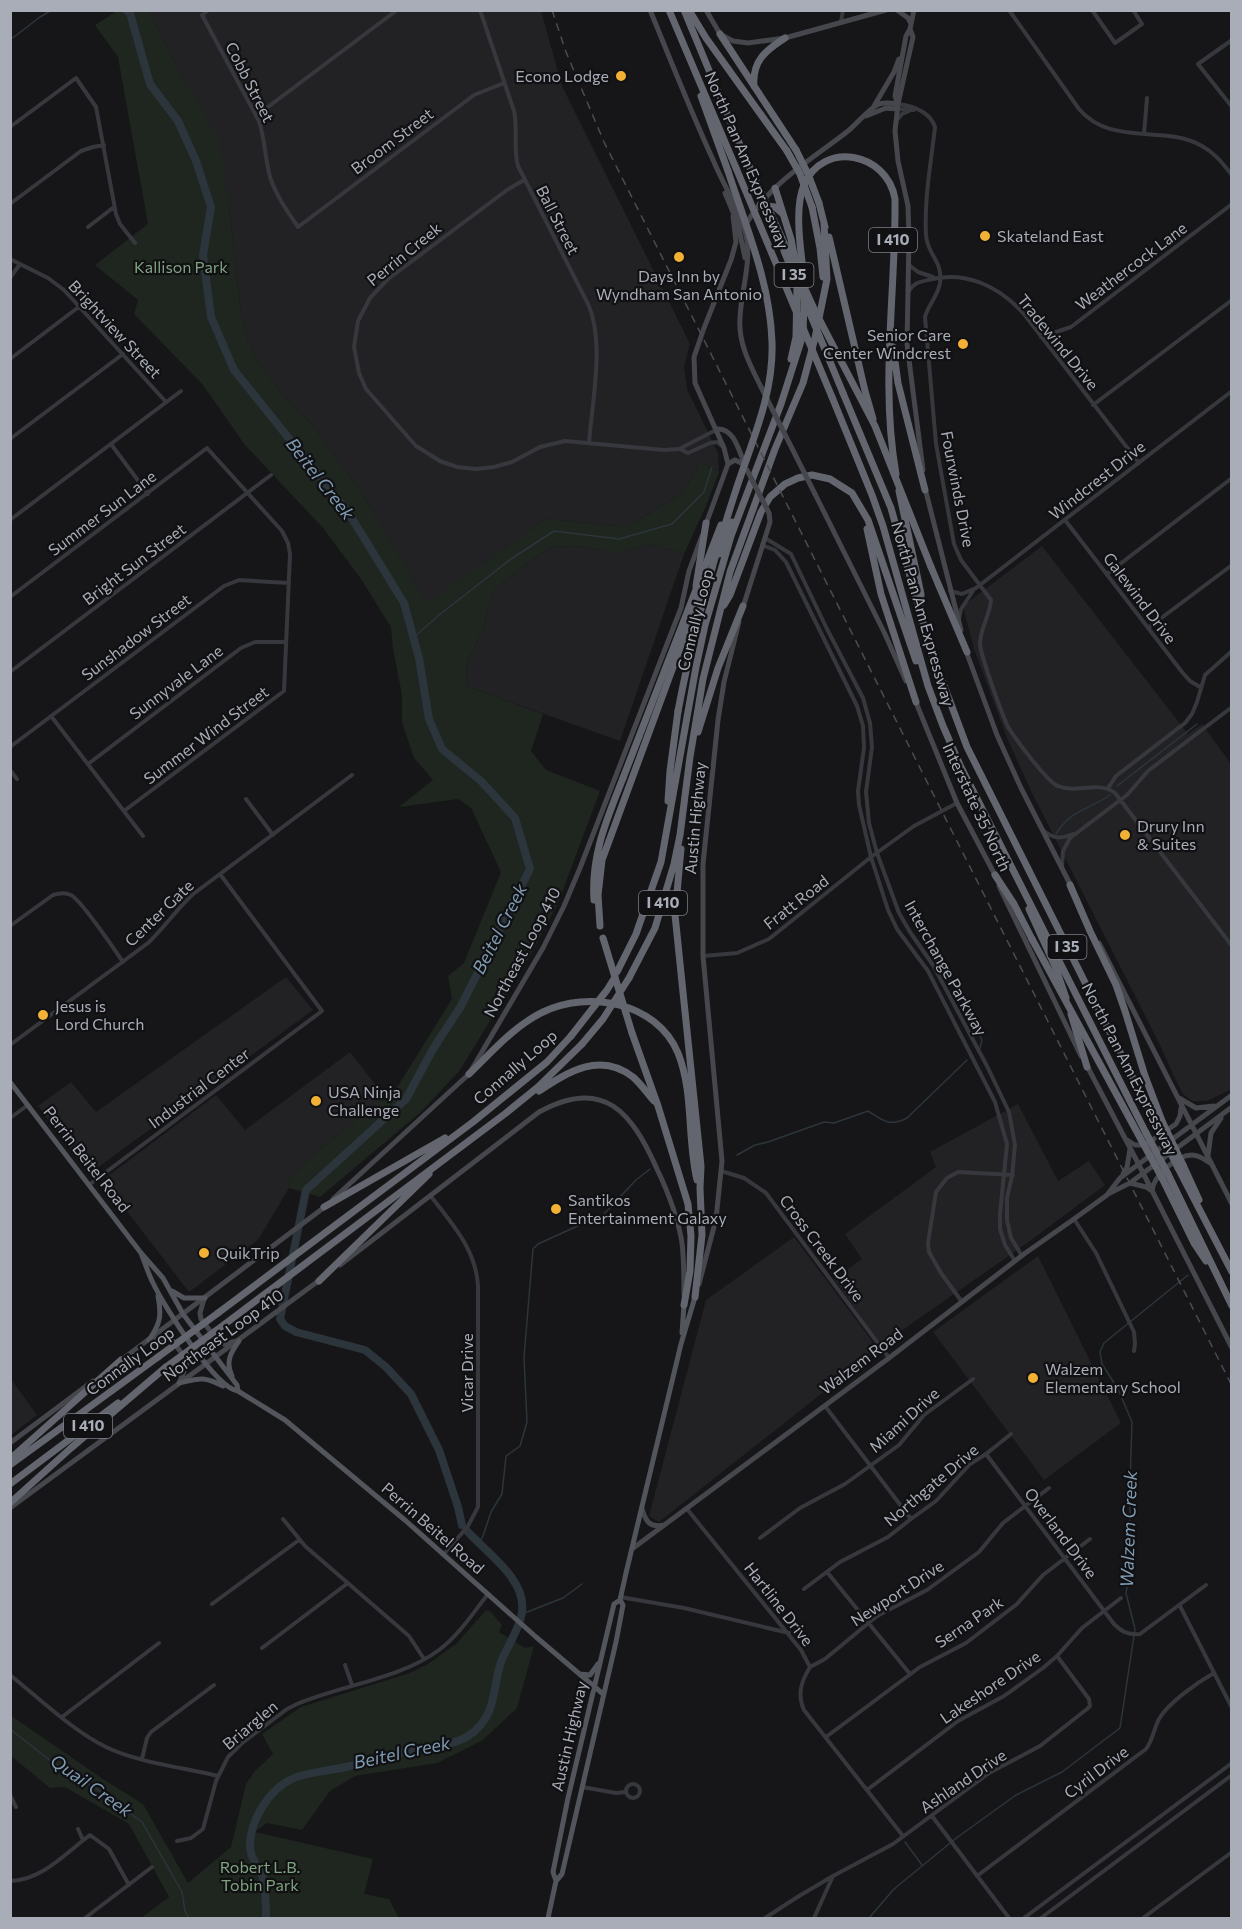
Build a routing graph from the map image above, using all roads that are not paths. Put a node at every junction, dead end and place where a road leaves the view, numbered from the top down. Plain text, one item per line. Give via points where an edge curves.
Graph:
1 (208, 10) edge
2 (397, 10) edge
3 (480, 10) edge
4 (650, 10) edge
5 (669, 10) edge
6 (684, 10) edge
7 (689, 10) edge
8 (706, 10) edge
9 (843, 10) edge
10 (885, 10) edge
11 (897, 10) edge
12 (914, 10) edge
13 (1009, 10) edge
14 (1092, 10) edge
15 (1133, 10) edge
16 (841, 22) junction
17 (911, 27) junction
18 (720, 34) junction
19 (785, 38) junction
20 (1232, 40) edge
21 (904, 45) junction
22 (504, 83) junction
23 (754, 88) junction
24 (1147, 98) dead end
25 (899, 107) junction
26 (1232, 107) edge
27 (873, 108) junction
28 (915, 110) junction
29 (909, 111) junction
30 (256, 116) junction
31 (865, 116) junction
32 (896, 121) junction
33 (10, 127) edge
34 (1143, 134) junction
35 (104, 145) junction
36 (745, 157) junction
37 (713, 161) junction
38 (732, 169) junction
39 (1232, 176) edge
40 (524, 180) junction
41 (775, 188) junction
42 (10, 204) edge
43 (1232, 204) edge
44 (760, 205) junction
45 (114, 207) junction
46 (784, 214) junction
47 (733, 216) junction
48 (824, 223) junction
49 (88, 227) dead end
50 (298, 227) joint
51 (744, 227) junction
52 (135, 243) dead end
53 (10, 259) edge
54 (20, 264) junction
55 (746, 265) junction
56 (909, 266) junction
57 (940, 276) junction
58 (10, 278) edge
59 (934, 278) junction
60 (908, 292) junction
61 (1232, 300) edge
62 (80, 306) junction
63 (821, 307) junction
64 (890, 326) junction
65 (1041, 338) junction
66 (123, 354) junction
67 (10, 359) edge
68 (786, 388) junction
69 (181, 391) dead end
70 (1232, 391) edge
71 (166, 402) junction
72 (1093, 405) junction
73 (875, 426) junction
74 (716, 429) junction
75 (771, 432) junction
76 (10, 439) edge
77 (589, 443) junction
78 (111, 444) junction
79 (207, 448) joint
80 (724, 448) junction
81 (679, 449) junction
82 (1139, 463) junction
83 (728, 464) junction
84 (746, 467) junction
85 (271, 475) dead end
86 (1232, 478) edge
87 (925, 490) junction
88 (247, 493) junction
89 (735, 493) junction
90 (148, 494) junction
91 (858, 501) junction
92 (10, 520) edge
93 (1065, 520) junction
94 (706, 523) junction
95 (765, 538) junction
96 (762, 545) junction
97 (1232, 565) edge
98 (1107, 574) junction
99 (289, 583) junction
100 (980, 585) junction
101 (976, 588) junction
102 (950, 591) junction
103 (10, 597) edge
104 (743, 606) junction
105 (920, 609) junction
106 (719, 615) junction
107 (690, 621) junction
108 (958, 621) junction
109 (1148, 628) junction
110 (286, 642) junction
111 (1232, 651) edge
112 (967, 652) junction
113 (10, 672) edge
114 (928, 686) junction
115 (1200, 687) junction
116 (916, 702) junction
117 (1232, 707) edge
118 (51, 716) junction
119 (10, 747) edge
120 (690, 757) junction
121 (88, 764) junction
122 (10, 770) edge
123 (352, 775) dead end
124 (17, 779) dead end
125 (1108, 788) junction
126 (246, 799) dead end
127 (1121, 800) junction
128 (957, 803) junction
129 (124, 812) junction
130 (682, 822) junction
131 (1042, 829) junction
132 (1076, 833) junction
133 (273, 835) junction
134 (143, 836) dead end
135 (665, 836) junction
136 (877, 853) junction
137 (871, 857) junction
138 (1062, 870) junction
139 (220, 874) junction
140 (995, 875) junction
141 (1017, 878) junction
142 (1070, 885) junction
143 (10, 926) edge
144 (600, 926) junction
145 (1232, 946) edge
146 (703, 956) junction
147 (123, 962) junction
148 (10, 1045) edge
149 (1087, 1068) junction
150 (469, 1074) junction
151 (10, 1082) edge
152 (1232, 1095) edge
153 (1178, 1097) junction
154 (1219, 1104) junction
155 (28, 1105) junction
156 (658, 1106) junction
157 (1232, 1107) edge
158 (1226, 1112) junction
159 (506, 1113) junction
160 (10, 1118) edge
161 (473, 1122) junction
162 (1159, 1123) junction
163 (1191, 1125) junction
164 (1196, 1134) junction
165 (1125, 1139) junction
166 (1130, 1147) junction
167 (456, 1149) junction
168 (1208, 1158) junction
169 (477, 1159) joint
170 (1211, 1164) junction
171 (1139, 1165) junction
172 (721, 1170) junction
173 (1005, 1174) junction
174 (1144, 1174) junction
175 (1012, 1175) junction
176 (1165, 1176) junction
177 (1120, 1178) junction
178 (1130, 1183) junction
179 (90, 1184) junction
180 (700, 1188) junction
181 (1152, 1191) junction
182 (430, 1195) junction
183 (1107, 1195) junction
184 (1232, 1204) edge
185 (324, 1207) junction
186 (1074, 1219) junction
187 (141, 1253) junction
188 (1022, 1256) junction
189 (1015, 1261) junction
190 (1232, 1272) edge
191 (319, 1281) junction
192 (170, 1290) junction
193 (158, 1292) junction
194 (695, 1297) junction
195 (205, 1298) junction
196 (962, 1302) junction
197 (684, 1305) junction
198 (1232, 1306) edge
199 (183, 1314) junction
200 (174, 1321) junction
201 (149, 1341) junction
202 (238, 1341) junction
203 (681, 1344) junction
204 (1232, 1348) edge
205 (1134, 1351) dead end
206 (214, 1358) junction
207 (889, 1358) junction
208 (121, 1360) junction
209 (206, 1364) junction
210 (166, 1367) junction
211 (973, 1379) dead end
212 (179, 1383) junction
213 (235, 1389) junction
214 (825, 1406) junction
215 (1011, 1434) dead end
216 (10, 1443) edge
217 (986, 1454) junction
218 (10, 1459) edge
219 (10, 1465) edge
220 (871, 1465) junction
221 (10, 1484) edge
222 (1049, 1488) dead end
223 (10, 1503) edge
224 (1025, 1506) junction
225 (10, 1508) edge
226 (642, 1509) junction
227 (687, 1509) junction
228 (283, 1519) dead end
229 (911, 1520) junction
230 (666, 1525) junction
231 (760, 1538) dead end
232 (1090, 1539) dead end
233 (299, 1540) junction
234 (632, 1549) junction
235 (444, 1554) junction
236 (1065, 1558) junction
237 (827, 1572) junction
238 (348, 1583) junction
239 (1206, 1586) dead end
240 (804, 1589) dead end
241 (488, 1594) junction
242 (1121, 1598) dead end
243 (620, 1599) junction
244 (212, 1604) dead end
245 (1180, 1606) junction
246 (1104, 1611) junction
247 (868, 1623) junction
248 (789, 1633) junction
249 (159, 1643) dead end
250 (262, 1648) dead end
251 (1057, 1656) junction
252 (424, 1659) junction
253 (601, 1659) junction
254 (345, 1665) dead end
255 (810, 1667) junction
256 (578, 1673) junction
257 (1214, 1673) junction
258 (910, 1674) junction
259 (10, 1675) edge
260 (214, 1685) dead end
261 (352, 1685) junction
262 (594, 1687) junction
263 (603, 1694) junction
264 (1232, 1708) edge
265 (62, 1716) junction
266 (826, 1737) junction
267 (142, 1759) junction
268 (1232, 1763) edge
269 (1232, 1775) edge
270 (218, 1776) junction
271 (581, 1787) junction
272 (867, 1790) junction
273 (626, 1792) dead end
274 (10, 1795) edge
275 (16, 1808) dead end
276 (932, 1816) junction
277 (78, 1829) dead end
278 (903, 1836) junction
279 (83, 1840) junction
280 (177, 1841) dead end
281 (1122, 1845) junction
282 (1232, 1852) edge
283 (1128, 1853) junction
284 (152, 1867) dead end
285 (833, 1876) junction
286 (977, 1876) junction
287 (10, 1881) edge
288 (556, 1881) junction
289 (129, 1885) junction
290 (85, 1918) edge
291 (548, 1918) edge
292 (765, 1918) edge
293 (814, 1918) edge
294 (1009, 1918) edge
295 (1024, 1918) edge
296 (1041, 1918) edge
297 (1143, 1918) edge

1 - 30 street, Cobb Street via 202,15
2 - 30 street
3 - 22 street, Ball Street
4 - 37 main road, Interstate 35 North
5 - 38 highway, North Pan Am Expressway / I 35
6 - 36 highway, North Pan Am Expressway / I 35
7 - 63 highway, bridge via 800,174 820,248
8 - 18 main road
9 - 16 street
10 - 16 main road
11 - 17 main road via 908,18
12 - 17 main road
13 - 34 street via 1087,118 1108,129
14 - 15 street via 1115,43 1142,24
16 - 19 main road
17 - 21 main road
17 - 25 main road via 913,37
18 - 19 main road via 740,43
18 - 23 highway
19 - 23 highway via 760,57 754,71
20 - 26 street via 1198,64
21 - 25 main road via 895,96
21 - 27 main road
22 - 40 street, Ball Street via 515,118 516,161
22 - 50 street, Broom Street via 474,95
23 - 48 highway, bridge via 796,150
24 - 34 street
25 - 27 main road via 886,103
25 - 28 street via 910,106
25 - 29 street
25 - 31 main road
25 - 32 main road
27 - 31 main road
28 - 29 street
28 - 57 street via 929,116 936,128 928,179 926,234 940,266
29 - 32 street
30 - 50 street, Cobb Street via 273,184
31 - 41 main road
32 - 56 main road via 896,144 908,206
33 - 35 street via 76,78 96,107
34 - 39 street via 1197,143
35 - 42 street via 81,151
35 - 45 street
36 - 73 highway, bridge via 820,322
36 - 105 highway, North Pan Am Expressway / I 35, bridge via 893,516
37 - 47 main road, Interstate 35 North
37 - 51 main road, Interstate 35 North
38 - 89 highway, bridge via 763,279 772,345 763,411
38 - 114 highway, North Pan Am Expressway / I 35, bridge via 872,495
40 - 77 street, Ball Street via 594,321 597,347
40 - 77 street, Perrin Creek via 375,291 356,330 356,364 371,396 410,440 448,465 485,469 512,462 548,444
41 - 44 main road
41 - 46 highway
43 - 65 street, Weathercock Lane via 1071,327
44 - 46 highway via 775,207
44 - 51 main road
45 - 49 street
45 - 52 street via 120,224
46 - 68 highway via 797,266 796,337
47 - 55 main road, Interstate 35 North
47 - 74 main road via 736,242 694,365 695,383
48 - 63 highway via 827,279
48 - 73 highway, bridge
51 - 55 main road, Interstate 35 North via 748,243
53 - 54 street, Brightview Street
54 - 58 street
54 - 62 street, Brightview Street via 57,284
55 - 116 main road, Interstate 35 North, bridge via 740,318 742,345
56 - 59 street
56 - 60 main road
57 - 59 street, Tradewind Drive
57 - 65 street, Tradewind Drive via 972,280 995,289 1018,308
57 - 100 street, Fourwinds Drive via 938,291 925,317 936,444 957,553
59 - 60 street, Tradewind Drive via 918,282
60 - 87 main road via 908,344
61 - 72 street
62 - 66 street, Brightview Street
62 - 67 street
63 - 106 highway via 803,383 736,553
64 - 68 highway, I 410 via 895,213 892,186 867,161 850,157 830,160 808,176 799,202 805,288 803,335
64 - 87 highway via 898,383
64 - 105 highway, I 410 via 894,460 921,594
65 - 72 street, Tradewind Drive
66 - 71 street, Brightview Street
66 - 76 street
68 - 75 highway, Connally Loop / I 410
69 - 71 street
70 - 82 street, Windcrest Drive
71 - 78 street
72 - 82 street, Tradewind Drive
73 - 112 highway, bridge
74 - 80 main road
74 - 81 street, Perrin Creek
74 - 84 main road, Austin Highway via 732,436
75 - 107 highway
75 - 135 highway, Connally Loop / I 410 via 731,536 705,625
77 - 81 street, Perrin Creek
78 - 90 street
78 - 92 street
79 - 88 street, Summer Wind Street
79 - 90 street, Summer Sun Lane
80 - 81 street, Perrin Creek via 717,442 688,453
80 - 83 main road
82 - 93 street, Windcrest Drive
83 - 84 main road via 735,460
83 - 94 main road, Northeast Loop 410
84 - 95 main road, Austin Highway, bridge via 769,513
85 - 88 street, Bright Sun Street
86 - 98 street
87 - 102 main road
88 - 99 street, Summer Wind Street via 287,539
88 - 113 street, Bright Sun Street
89 - 135 highway, bridge via 689,657 678,711
89 - 144 highway, bridge via 606,821 594,862 594,899
90 - 103 street, Summer Sun Lane
91 - 106 highway, I 410 via 838,483 812,475 798,478 775,492 761,512
91 - 114 highway, I 410
91 - 116 highway via 881,594
93 - 98 street, Galewind Drive
93 - 100 street, Windcrest Drive
94 - 107 highway
94 - 150 main road, Northeast Loop 410 via 681,608 564,906
95 - 96 main road, Austin Highway
95 - 136 street, Interchange Parkway via 790,554 864,698 872,747 866,792
96 - 104 main road, Austin Highway
96 - 137 street, Interchange Parkway via 775,550 786,562 857,706 864,748 859,805
97 - 109 street
98 - 109 street, Galewind Drive
99 - 110 street, Summer Wind Street
99 - 118 street, Sunshadow Street via 239,580 224,586
100 - 101 street, Windcrest Drive
100 - 125 street, Fourwinds Drive via 991,600 981,649 1009,728 1052,784 1064,788
101 - 102 street via 962,594
101 - 108 street, Windcrest Drive
102 - 108 main road
104 - 120 highway via 718,668
104 - 146 main road, Austin Highway via 724,682 711,774 703,864
105 - 162 highway, North Pan Am Expressway / I 35 via 943,686 968,747
106 - 120 highway, Connally Loop / I 410
107 - 144 highway via 602,860
108 - 112 main road
109 - 115 street, Galewind Drive via 1190,681
110 - 121 street, Sunnyvale Lane via 255,642 241,648
110 - 129 street, Summer Wind Street via 284,691
111 - 115 street via 1204,675
112 - 131 main road via 997,735
114 - 141 highway, North Pan Am Expressway / I 35 via 956,757
115 - 125 street via 1185,723 1116,776
116 - 128 main road, Interstate 35 North
117 - 127 street via 1148,771
118 - 119 street, Sunshadow Street
118 - 121 street
120 - 130 highway, Connally Loop / I 410
121 - 129 street
122 - 124 street
123 - 133 street, Center Gate
125 - 127 street
126 - 133 street
127 - 132 street
127 - 145 street
128 - 136 street, Fratt Road via 914,826
128 - 140 main road, Interstate 35 North
129 - 134 street
130 - 159 highway, Connally Loop / I 410, bridge via 664,900 629,978 582,1044 538,1088
130 - 180 highway via 675,915 696,1105
131 - 132 street via 1059,838
131 - 138 main road
132 - 138 street via 1065,845
133 - 139 street, Center Gate
135 - 161 highway, Connally Loop / I 410, bridge via 662,862 636,934 607,990 547,1062
136 - 137 street, Fratt Road
136 - 175 street, Interchange Parkway via 899,913 933,965 1009,1112 1015,1145
137 - 146 street, Fratt Road via 769,939 737,953
137 - 173 street, Interchange Parkway via 897,929 928,971 995,1101 1007,1144
138 - 142 main road
139 - 147 street, Center Gate via 192,895 156,936
139 - 179 street, Industrial Center via 322,1011
140 - 149 main road, Interstate 35 North
140 - 176 highway, bridge
141 - 149 highway via 1055,966
141 - 176 highway, North Pan Am Expressway / I 35, bridge
142 - 153 main road
142 - 162 highway via 1116,985
143 - 147 street via 52,895 70,895
144 - 156 highway, bridge
146 - 172 main road, Austin Highway
147 - 148 street, Center Gate
149 - 165 main road, Interstate 35 North
150 - 180 highway via 520,1026 556,1006 585,1001 634,1009 668,1036 678,1053
150 - 185 main road, Northeast Loop 410
151 - 155 main road, Perrin Beitel Road
152 - 154 main road, Walzem Road
153 - 154 main road via 1196,1108
153 - 163 main road
153 - 165 main road via 1180,1116 1172,1127 1142,1146
154 - 163 main road, Walzem Road
155 - 160 street
155 - 179 main road, Perrin Beitel Road
156 - 159 highway via 631,1076 594,1064 572,1070
156 - 197 highway via 688,1204 691,1248
157 - 158 main road, Walzem Road
158 - 164 main road, Walzem Road
158 - 168 main road via 1211,1133
159 - 167 highway, Connally Loop / I 410
161 - 185 highway
161 - 219 highway, Connally Loop / I 410, bridge
162 - 190 highway, North Pan Am Expressway / I 35, bridge
163 - 164 main road
163 - 171 main road, Walzem Road
164 - 168 main road
164 - 174 main road, Walzem Road
165 - 166 main road, Interstate 35 North
166 - 171 main road, Interstate 35 North
166 - 177 main road via 1127,1167
167 - 191 highway
167 - 210 highway, Connally Loop / I 410, bridge
168 - 170 main road
169 - 182 main road, Northeast Loop 410
169 - 197 main road, Austin Highway via 560,1101 596,1099 624,1114 650,1153 676,1219
170 - 181 main road via 1198,1156 1185,1156 1159,1174
170 - 184 main road
171 - 174 main road, Interstate 35 North
171 - 177 main road, Walzem Road
172 - 194 main road, Austin Highway via 717,1219
172 - 207 street, Cross Creek Drive via 752,1182 771,1200
173 - 175 street
173 - 189 street, Interchange Parkway via 1000,1229
173 - 196 street via 958,1172 936,1192 929,1252
174 - 178 main road, Walzem Road
174 - 181 main road, Interstate 35 North
175 - 188 street, Interchange Parkway via 1007,1220 1011,1238
176 - 198 highway, North Pan Am Expressway / I 35
177 - 183 main road, Walzem Road
178 - 181 main road
178 - 183 main road, Walzem Road
179 - 187 main road, Perrin Beitel Road
180 - 194 highway via 702,1235
181 - 204 main road, Interstate 35 North
182 - 191 main road, Northeast Loop 410
182 - 235 street, Vicar Drive via 470,1249 478,1286 478,1507 468,1526
183 - 186 main road, Walzem Road
185 - 195 main road, Northeast Loop 410
186 - 188 main road, Walzem Road
186 - 205 street via 1096,1253 1129,1320 1135,1338
187 - 192 main road, Perrin Beitel Road
187 - 193 main road, Perrin Beitel Road
188 - 189 main road, Walzem Road
189 - 196 main road, Walzem Road
191 - 202 main road, Northeast Loop 410
192 - 195 main road via 184,1298
192 - 199 main road, Perrin Beitel Road
193 - 200 main road, Perrin Beitel Road
193 - 201 main road via 160,1320
194 - 203 main road, Austin Highway
195 - 199 main road, Northeast Loop 410
195 - 202 main road via 201,1319 217,1340 224,1344
196 - 207 main road, Walzem Road
197 - 203 main road, Austin Highway
199 - 200 main road, Northeast Loop 410
199 - 206 main road, Perrin Beitel Road
200 - 201 main road, Northeast Loop 410
200 - 209 main road, Perrin Beitel Road
201 - 208 main road, Northeast Loop 410
201 - 212 main road via 170,1337 185,1358 187,1364
202 - 206 main road, Northeast Loop 410
202 - 213 main road via 229,1357
203 - 226 main road, Austin Highway
206 - 209 main road, Northeast Loop 410
206 - 213 main road, Perrin Beitel Road
207 - 214 main road, Walzem Road
208 - 216 main road, Northeast Loop 410
208 - 218 highway
209 - 212 main road, Northeast Loop 410
209 - 213 main road, Perrin Beitel Road
210 - 221 highway, Connally Loop / I 410
210 - 223 highway
211 - 220 street, Miami Drive via 924,1415 899,1445
212 - 213 main road via 209,1379
212 - 225 main road, Northeast Loop 410
213 - 235 main road, Perrin Beitel Road via 285,1420
214 - 220 street
214 - 227 main road, Walzem Road
215 - 217 street, Northgate Drive
217 - 224 street, Overland Drive
217 - 229 street, Northgate Drive via 970,1464 936,1501
220 - 229 street
220 - 231 street, Miami Drive via 846,1484 800,1508
222 - 224 street, Newport Drive
224 - 236 street, Overland Drive
224 - 247 street, Newport Drive via 1003,1522 979,1552 927,1590
226 - 230 main road via 650,1524
226 - 234 main road, Austin Highway
227 - 230 main road, Walzem Road
227 - 248 street, Hartline Drive
228 - 233 street
229 - 237 street, Northgate Drive
230 - 234 main road, Walzem Road
232 - 236 street, Serna Park
233 - 238 street
233 - 244 street
234 - 243 main road, Austin Highway
235 - 241 main road, Perrin Beitel Road
236 - 246 street, Overland Drive
236 - 258 street, Serna Park via 1042,1575 1017,1604 966,1643
237 - 240 street, Northgate Drive
237 - 247 street
238 - 250 street
238 - 252 street via 409,1636
239 - 245 street, Overland Drive
241 - 252 street, Briarglen via 448,1642
241 - 256 main road, Perrin Beitel Road
242 - 246 street, Lakeshore Drive
243 - 248 street via 684,1608
243 - 253 main road, Austin Highway via 614,1604
243 - 263 main road, Austin Highway via 623,1605
245 - 246 street, Overland Drive via 1140,1634 1121,1631
245 - 257 street
246 - 251 street, Lakeshore Drive
247 - 255 street, Newport Drive
247 - 258 street
248 - 255 street, Hartline Drive
249 - 265 street
251 - 272 street, Lakeshore Drive via 1004,1696 958,1721
251 - 276 street, Ashland Drive via 1089,1699 1088,1709 1040,1746 989,1773
252 - 261 street, Briarglen
253 - 256 main road via 590,1675
253 - 262 main road, Austin Highway
254 - 261 street
255 - 266 street, Hartline Drive via 802,1681 800,1698 804,1710
256 - 262 main road, Perrin Beitel Road
257 - 264 street
257 - 286 street, Cyril Drive via 1165,1711 1146,1749
258 - 266 street, Serna Park
259 - 265 street
260 - 267 street via 151,1732
261 - 270 street, Briarglen via 287,1709 234,1750
262 - 263 main road, Perrin Beitel Road
262 - 288 main road, Austin Highway via 553,1871
263 - 271 main road, Austin Highway
265 - 267 street via 96,1742
266 - 272 street, Hartline Drive
267 - 270 street
268 - 281 street
269 - 283 street
270 - 280 street, Briarglen via 203,1829 191,1838
271 - 273 street
271 - 288 main road, Austin Highway via 562,1874
272 - 278 street, Hartline Drive
274 - 275 street
276 - 278 street, Ashland Drive
276 - 286 street
277 - 279 street
278 - 285 street, Ashland Drive
279 - 287 street via 38,1874
279 - 289 street via 90,1835 106,1846
281 - 283 street
281 - 295 street
282 - 297 street
283 - 296 street
284 - 289 street
285 - 292 street, Ashland Drive
285 - 293 street
286 - 294 street
288 - 291 main road, Austin Highway
289 - 290 street

